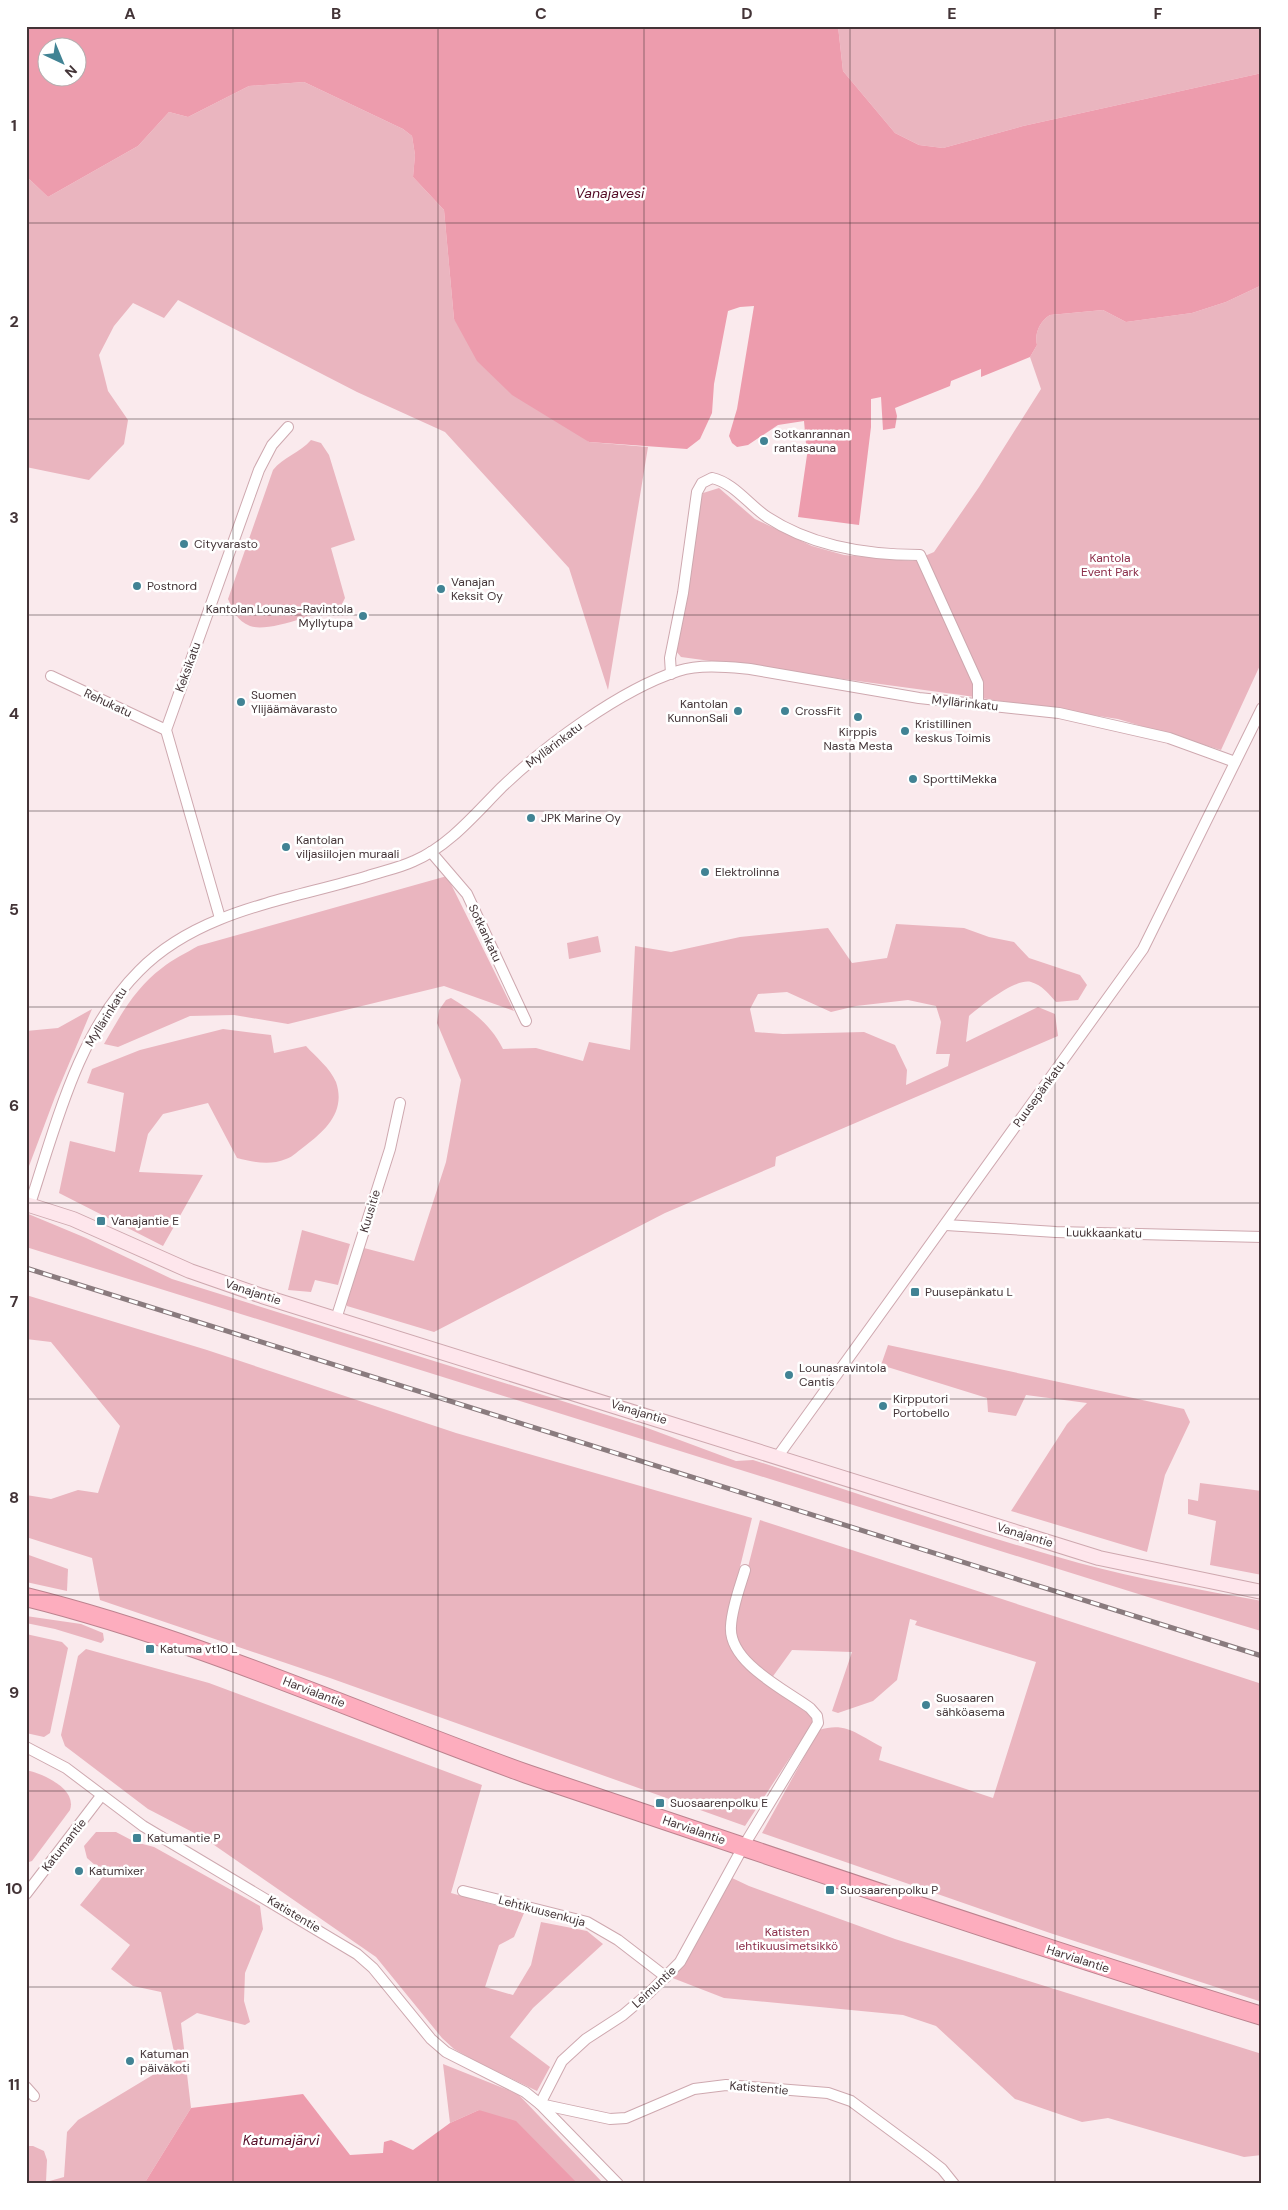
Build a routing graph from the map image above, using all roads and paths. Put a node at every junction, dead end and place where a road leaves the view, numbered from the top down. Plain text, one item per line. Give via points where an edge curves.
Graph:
1 (288, 427) dead end
2 (671, 674) junction
3 (51, 676) dead end
4 (978, 704) junction
5 (1262, 708) edge
6 (166, 730) junction
7 (1235, 762) junction
8 (431, 852) junction
9 (220, 918) junction
10 (526, 1021) dead end
11 (400, 1103) dead end
12 (28, 1204) edge
13 (946, 1225) junction
14 (1262, 1237) edge
15 (336, 1319) junction
16 (778, 1456) junction
17 (744, 1570) dead end
18 (1262, 1592) edge
19 (26, 1598) edge
20 (26, 1608) edge
21 (132, 1628) junction
22 (26, 1747) edge
23 (101, 1796) junction
24 (743, 1847) junction
25 (463, 1891) dead end
26 (26, 1894) edge
27 (666, 1977) junction
28 (1262, 2016) edge
29 (26, 2087) edge
30 (34, 2096) dead end
31 (540, 2104) junction
32 (618, 2184) edge
33 (954, 2184) edge

1 - 6 street, Keksikatu via 272,445 259,470
2 - 4 street, Myllärinkatu via 724,666 919,698
2 - 4 street via 670,658 697,492 702,483 712,478 724,480 766,516 801,535 862,551 920,555 978,684
2 - 8 street, Myllärinkatu via 626,696 536,755 461,828
3 - 6 street, Rehukatu
4 - 7 street, Myllärinkatu via 1059,714 1169,738
5 - 7 street, Puusepänkatu
6 - 9 street
7 - 13 street, Puusepänkatu via 1143,949
8 - 9 street, Myllärinkatu via 413,862
8 - 10 street, Sotkankatu via 467,894
9 - 12 street, Myllärinkatu via 188,932 160,952 128,982 113,1002 75,1074
11 - 15 street, Kuusitie via 390,1149
12 - 15 street, Vanajantie via 73,1219 190,1271
13 - 14 street, Luukkaankatu via 1056,1232
13 - 16 street, Puusepänkatu
15 - 16 street, Vanajantie
16 - 18 street, Vanajantie via 1099,1558
17 - 24 street, Leimuntie via 731,1626 732,1640 740,1656 755,1670 810,1708 818,1720
19 - 21 highway, Harvialantie
20 - 21 highway, Harvialantie
21 - 24 highway, Harvialantie via 247,1667 526,1773
22 - 23 street, Katistentie via 66,1768
23 - 26 street, Katumantie
23 - 31 street, Katistentie via 144,1826 357,1954 446,2052 509,2082
24 - 27 street, Leimuntie via 680,1962
24 - 28 highway, Harvialantie
25 - 27 street, Lehtikuusenkuja via 587,1922 618,1940
27 - 31 street, Leimuntie via 562,2061
29 - 30 street
31 - 32 street, Katistentie
31 - 33 street, Katistentie via 610,2119 626,2118 679,2095 726,2085 828,2093 851,2101 942,2169

